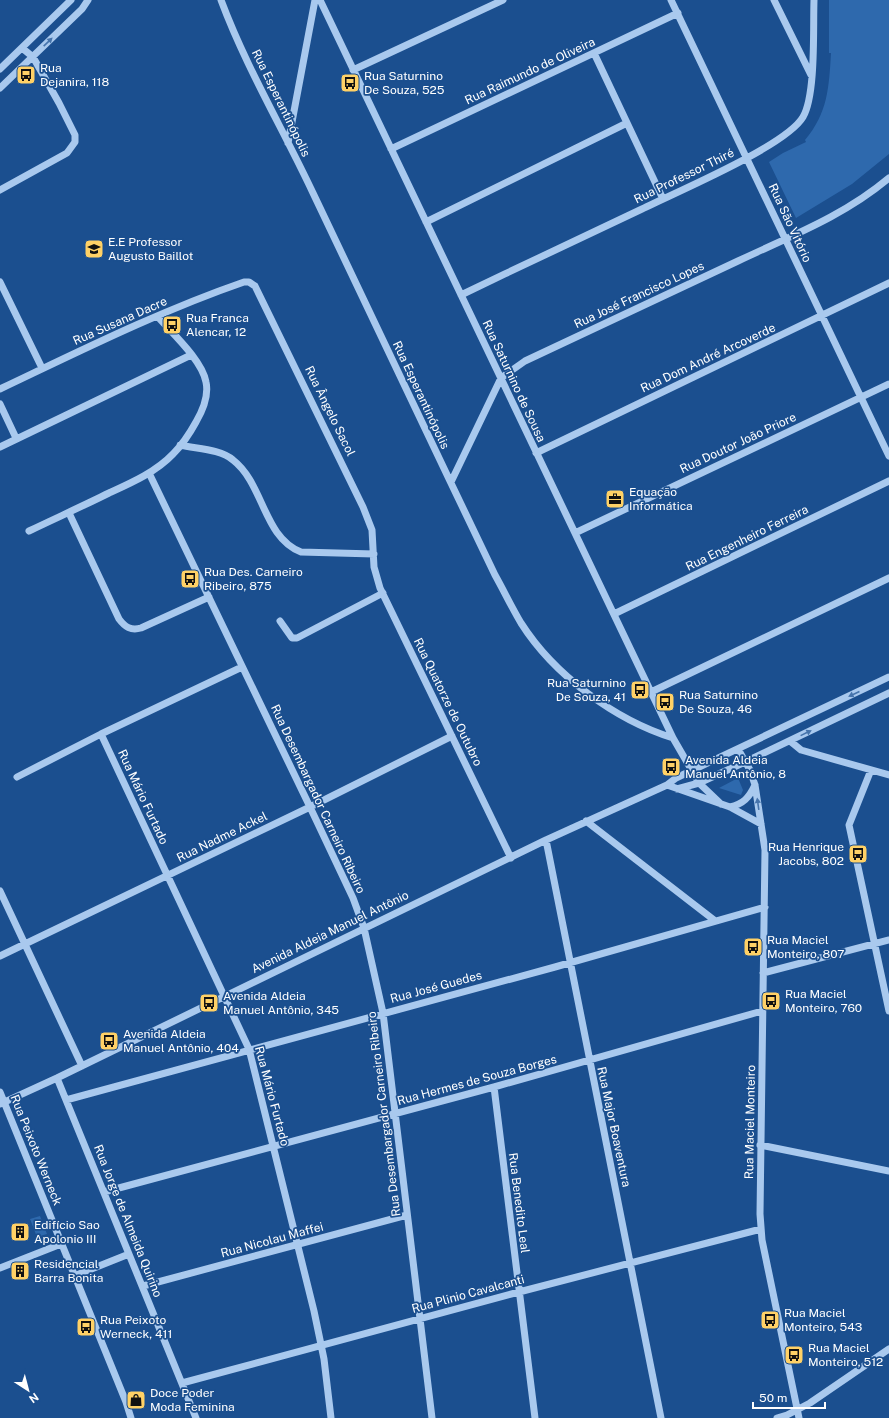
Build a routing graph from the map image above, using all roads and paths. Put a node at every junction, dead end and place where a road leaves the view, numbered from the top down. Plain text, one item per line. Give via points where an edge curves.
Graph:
1 (71, 0) edge
2 (88, 0) edge
3 (221, 0) edge
4 (315, 0) edge
5 (320, 0) edge
6 (503, 0) edge
7 (671, 0) edge
8 (774, 0) edge
9 (814, 0) edge
10 (678, 13) junction
11 (22, 48) junction
12 (594, 53) junction
13 (33, 57) junction
14 (0, 69) edge
15 (353, 70) junction
16 (811, 75) junction
17 (0, 88) edge
18 (627, 123) junction
19 (288, 143) junction
20 (391, 149) junction
21 (747, 158) junction
22 (889, 178) edge
23 (0, 190) edge
24 (663, 199) junction
25 (426, 222) junction
26 (786, 240) junction
27 (0, 282) edge
28 (252, 283) joint
29 (889, 284) edge
30 (461, 295) junction
31 (158, 316) junction
32 (822, 317) junction
33 (191, 355) junction
34 (42, 368) junction
35 (501, 378) junction
36 (889, 384) edge
37 (0, 389) edge
38 (861, 397) junction
39 (0, 404) edge
40 (16, 438) junction
41 (180, 445) junction
42 (0, 447) edge
43 (536, 453) junction
44 (889, 456) edge
45 (149, 473) junction
46 (889, 481) edge
47 (451, 482) junction
48 (69, 513) junction
49 (30, 531) dead end
50 (575, 533) junction
51 (374, 554) junction
52 (889, 578) edge
53 (383, 593) junction
54 (208, 597) junction
55 (614, 614) junction
56 (280, 621) dead end
57 (242, 667) junction
58 (889, 677) edge
59 (651, 692) junction
60 (889, 693) edge
61 (101, 734) junction
62 (452, 736) junction
63 (673, 738) junction
64 (790, 741) junction
65 (738, 749) junction
66 (745, 762) junction
67 (871, 770) junction
68 (691, 771) junction
69 (889, 775) edge
70 (17, 777) dead end
71 (699, 783) junction
72 (667, 785) junction
73 (755, 785) junction
74 (677, 789) junction
75 (721, 804) junction
76 (310, 807) junction
77 (730, 807) junction
78 (586, 821) junction
79 (761, 824) junction
80 (546, 840) junction
81 (510, 858) junction
82 (168, 875) junction
83 (0, 891) edge
84 (765, 907) junction
85 (714, 920) junction
86 (364, 928) junction
87 (889, 940) edge
88 (24, 943) junction
89 (874, 944) junction
90 (0, 956) edge
91 (570, 962) junction
92 (763, 973) junction
93 (224, 995) junction
94 (762, 1011) junction
95 (889, 1011) edge
96 (383, 1013) junction
97 (249, 1049) junction
98 (590, 1060) junction
99 (82, 1066) junction
100 (57, 1078) junction
101 (494, 1087) junction
102 (0, 1092) edge
103 (66, 1100) junction
104 (2, 1103) edge
105 (395, 1114) junction
106 (760, 1144) junction
107 (274, 1147) junction
108 (889, 1171) edge
109 (104, 1192) junction
110 (407, 1215) junction
111 (761, 1229) junction
112 (61, 1244) junction
113 (298, 1244) junction
114 (129, 1254) junction
115 (631, 1262) junction
116 (0, 1268) edge
117 (74, 1276) junction
118 (143, 1286) junction
119 (520, 1292) junction
120 (420, 1319) junction
121 (321, 1346) junction
122 (889, 1348) edge
123 (182, 1383) junction
124 (798, 1410) junction
125 (131, 1418) edge
126 (196, 1418) edge
127 (331, 1418) edge
128 (432, 1418) edge
129 (535, 1418) edge
130 (661, 1418) edge
131 (777, 1418) edge
132 (799, 1418) edge

1 - 11 street
13 -> 2 street
3 - 19 street, Rua Esperantinópolis
4 - 19 street
5 - 15 street, Rua Saturnino de Sousa
6 - 15 street
7 - 10 street, Rua São Vitório
8 - 16 street
9 - 16 street, Rua Professor Thiré
10 - 12 street, Rua Raimundo de Oliveira
10 - 21 street, Rua São Vitório
11 - 13 street
11 - 14 street
12 - 18 street
12 - 20 street, Rua Raimundo de Oliveira
13 - 17 street
13 - 23 street via 75,135 75,142 67,153
15 - 20 street, Rua Saturnino de Sousa
16 - 21 street, Rua Professor Thiré via 807,109 798,125
18 - 24 street
18 - 25 street
19 - 47 street, Rua Esperantinópolis
20 - 25 street, Rua Saturnino de Sousa
21 - 24 street, Rua Professor Thiré
21 - 26 street, Rua São Vitório
22 - 26 street, Rua José Francisco Lopes via 852,204
24 - 30 street, Rua Professor Thiré
25 - 30 street, Rua Saturnino de Sousa
26 - 32 street, Rua São Vitório
26 - 35 street, Rua José Francisco Lopes via 525,362
27 - 34 street
28 - 31 street, Rua Susana Dacre via 244,282
28 - 51 street, Rua Ângelo Sacol via 258,289 363,507 372,530
29 - 32 street, Rua Dom André Arcoverde
30 - 35 street, Rua Saturnino de Sousa
31 - 33 street
31 - 34 street, Rua Susana Dacre
32 - 38 street, Rua São Vitório
32 - 43 street, Rua Dom André Arcoverde
33 - 40 street
33 - 41 street via 203,372 207,392 200,416
34 - 37 street, Rua Susana Dacre
35 - 43 street, Rua Saturnino de Sousa
35 - 47 street
36 - 38 street, Rua Doutor João Priore
38 - 44 street, Rua São Vitório
38 - 50 street, Rua Doutor João Priore
39 - 40 street
40 - 42 street
41 - 45 street via 173,455
41 - 51 street via 218,453 233,460 246,475 282,540 295,549 301,552
43 - 50 street, Rua Saturnino de Sousa
45 - 48 street
45 - 54 street, Rua Desembargador Carneiro Ribeiro
46 - 55 street, Rua Engenheiro Ferreira
47 - 63 street, Rua Esperantinópolis via 499,582 535,643 571,680 606,705 636,725
48 - 49 street
48 - 54 street via 119,619 127,628 141,628
50 - 55 street, Rua Saturnino de Sousa
51 - 53 street, Rua Quatorze de Outubro via 376,576
52 - 59 street
53 - 56 street via 297,638 292,638
53 - 62 street, Rua Quatorze de Outubro
54 - 57 street, Rua Desembargador Carneiro Ribeiro
55 - 59 street, Rua Saturnino de Sousa
57 - 61 street
57 - 76 street, Rua Desembargador Carneiro Ribeiro
58 -> 65 street, Avenida Aldeia Manuel Antônio
59 - 63 street, Rua Saturnino de Sousa
64 -> 60 street
61 - 70 street
61 - 82 street, Rua Mário Furtado
62 - 76 street, Rua Nadme Ackel
62 - 81 street, Rua Quatorze de Outubro
63 - 68 street, Rua Saturnino de Sousa
64 - 66 street
64 - 67 street via 800,750
65 - 66 street, Rua Maciel Monteiro
65 - 68 street, Avenida Aldeia Manuel Antônio
66 - 71 street
66 - 73 street, Rua Maciel Monteiro
67 - 69 street
67 - 89 street via 850,825
68 - 71 street
68 - 72 street, Avenida Aldeia Manuel Antônio
71 - 74 street
71 - 75 street
72 - 74 street
72 - 78 street, Avenida Aldeia Manuel Antônio
73 - 77 street via 749,798
79 -> 73 street, Rua Maciel Monteiro
74 - 75 street
75 - 77 street
76 - 82 street, Rua Nadme Ackel
76 - 86 street, Rua Desembargador Carneiro Ribeiro via 353,898
77 - 79 street
78 - 80 street, Avenida Aldeia Manuel Antônio
78 - 85 street
79 - 84 street, Rua Maciel Monteiro via 764,843
80 - 81 street, Avenida Aldeia Manuel Antônio
80 - 91 street, Rua Major Boaventura
81 - 86 street, Avenida Aldeia Manuel Antônio
82 - 88 street, Rua Nadme Ackel
82 - 93 street, Rua Mário Furtado
83 - 88 street
84 - 85 street, Rua José Guedes
84 - 92 street, Rua Maciel Monteiro
85 - 91 street, Rua José Guedes
86 - 93 street, Avenida Aldeia Manuel Antônio
86 - 96 street, Rua Desembargador Carneiro Ribeiro
87 - 89 street
88 - 90 street, Rua Nadme Ackel
88 - 99 street
89 - 92 street
89 - 95 street
91 - 96 street, Rua José Guedes
91 - 98 street, Rua Major Boaventura
92 - 94 street, Rua Maciel Monteiro
93 - 97 street, Rua Mário Furtado
93 - 99 street, Avenida Aldeia Manuel Antônio
94 - 98 street, Rua Hermes de Souza Borges
94 - 106 street, Rua Maciel Monteiro
96 - 97 street, Rua José Guedes
96 - 105 street, Rua Desembargador Carneiro Ribeiro
97 - 103 street, Rua José Guedes
97 - 107 street, Rua Mário Furtado
98 - 101 street, Rua Hermes de Souza Borges
98 - 115 street, Rua Major Boaventura
99 - 100 street, Avenida Aldeia Manuel Antônio
100 - 103 street, Rua Jorge de Almeida Quirino
100 - 104 street, Avenida Aldeia Manuel Antônio
101 - 105 street, Rua Hermes de Souza Borges
101 - 119 street, Rua Benedito Leal
102 - 104 street, Rua Peixoto Werneck
103 - 109 street, Rua Jorge de Almeida Quirino
104 - 112 street, Rua Peixoto Werneck
105 - 107 street, Rua Hermes de Souza Borges
105 - 110 street, Rua Desembargador Carneiro Ribeiro
106 - 108 street
106 - 111 street, Rua Maciel Monteiro
107 - 109 street, Rua Hermes de Souza Borges
107 - 113 street, Rua Mário Furtado
109 - 114 street, Rua Jorge de Almeida Quirino
110 - 113 street, Rua Nicolau Maffei
110 - 120 street, Rua Desembargador Carneiro Ribeiro
111 - 115 street, Rua Plinio Cavalcanti
111 - 124 street, Rua Maciel Monteiro
112 - 116 street
112 - 117 street, Rua Peixoto Werneck
113 - 118 street, Rua Nicolau Maffei
113 - 121 street, Rua Mário Furtado
114 - 117 street
114 - 118 street, Rua Jorge de Almeida Quirino
115 - 119 street, Rua Plinio Cavalcanti
115 - 130 street, Rua Major Boaventura
117 - 125 street, Rua Peixoto Werneck
118 - 123 street, Rua Jorge de Almeida Quirino
119 - 120 street, Rua Plinio Cavalcanti
119 - 129 street, Rua Benedito Leal
120 - 121 street, Rua Plinio Cavalcanti
120 - 128 street, Rua Desembargador Carneiro Ribeiro
121 - 123 street, Rua Plinio Cavalcanti
121 - 127 street, Rua Mário Furtado
122 - 124 street
123 - 126 street, Rua Jorge de Almeida Quirino
124 - 131 street
124 - 132 street, Rua Maciel Monteiro

